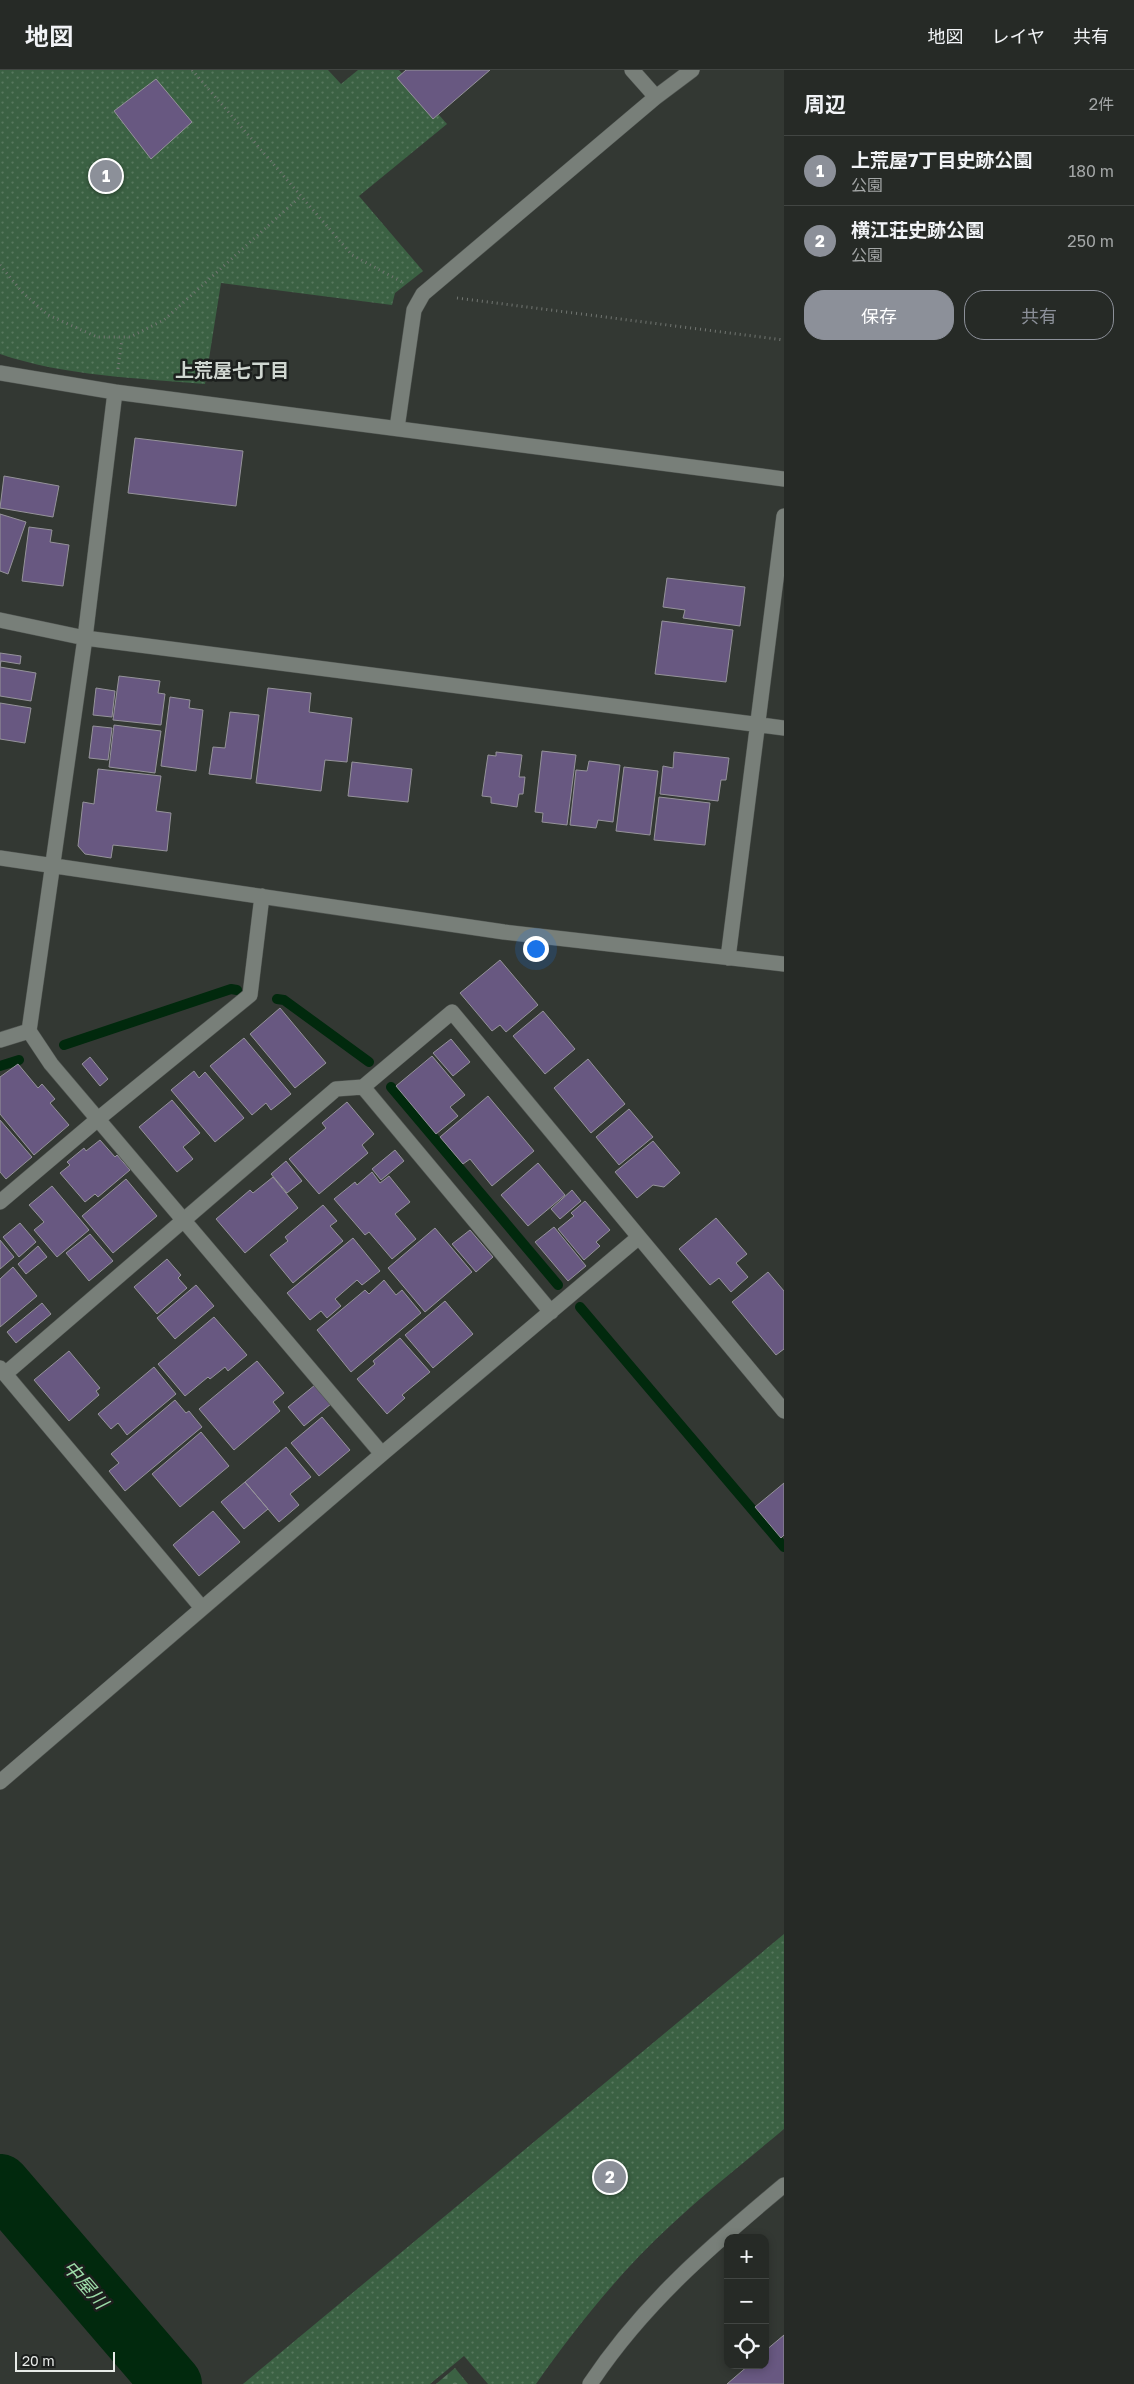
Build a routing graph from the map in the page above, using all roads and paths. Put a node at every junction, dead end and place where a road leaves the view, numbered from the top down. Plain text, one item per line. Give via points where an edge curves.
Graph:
1 (192, 70) edge
2 (632, 70) edge
3 (692, 70) edge
4 (656, 97) junction
5 (301, 195) junction
6 (0, 265) edge
7 (423, 294) junction
8 (784, 340) edge
9 (0, 372) edge
10 (115, 392) junction
11 (397, 428) junction
12 (784, 479) edge
13 (784, 516) edge
14 (0, 620) edge
15 (85, 638) junction
16 (759, 724) junction
17 (784, 728) edge
18 (0, 858) edge
19 (52, 865) junction
20 (262, 896) junction
21 (728, 958) junction
22 (784, 964) edge
23 (29, 1031) junction
24 (0, 1040) edge
25 (363, 1087) junction
26 (98, 1119) junction
27 (0, 1202) edge
28 (185, 1221) junction
29 (639, 1237) junction
30 (551, 1312) junction
31 (3, 1371) edge
32 (784, 1412) edge
33 (382, 1454) junction
34 (202, 1608) junction
35 (0, 1782) edge
36 (784, 2185) edge
37 (590, 2384) edge

1 - 5 path
2 - 4 street
3 - 4 street
4 - 7 street
5 - 6 path via 164,320 130,337 96,337 48,315 23,293
5 - 7 path via 352,255
7 - 8 path
7 - 11 street via 414,310
9 - 10 street
10 - 11 street
10 - 15 street
11 - 12 street
13 - 16 street
14 - 15 street
15 - 16 street
15 - 19 street
16 - 17 street
16 - 21 street
18 - 19 street
19 - 20 street
19 - 23 street
20 - 21 street via 504,932
20 - 26 street via 250,995
21 - 22 street
23 - 24 street
23 - 26 street via 51,1064
25 - 28 street via 336,1089
25 - 29 street via 452,1012
25 - 30 street
26 - 27 street
26 - 28 street
28 - 31 street
28 - 33 street
29 - 30 street
29 - 32 street
30 - 33 street
31 - 34 street
33 - 34 street
34 - 35 street
36 - 37 street via 675,2279 611,2352

